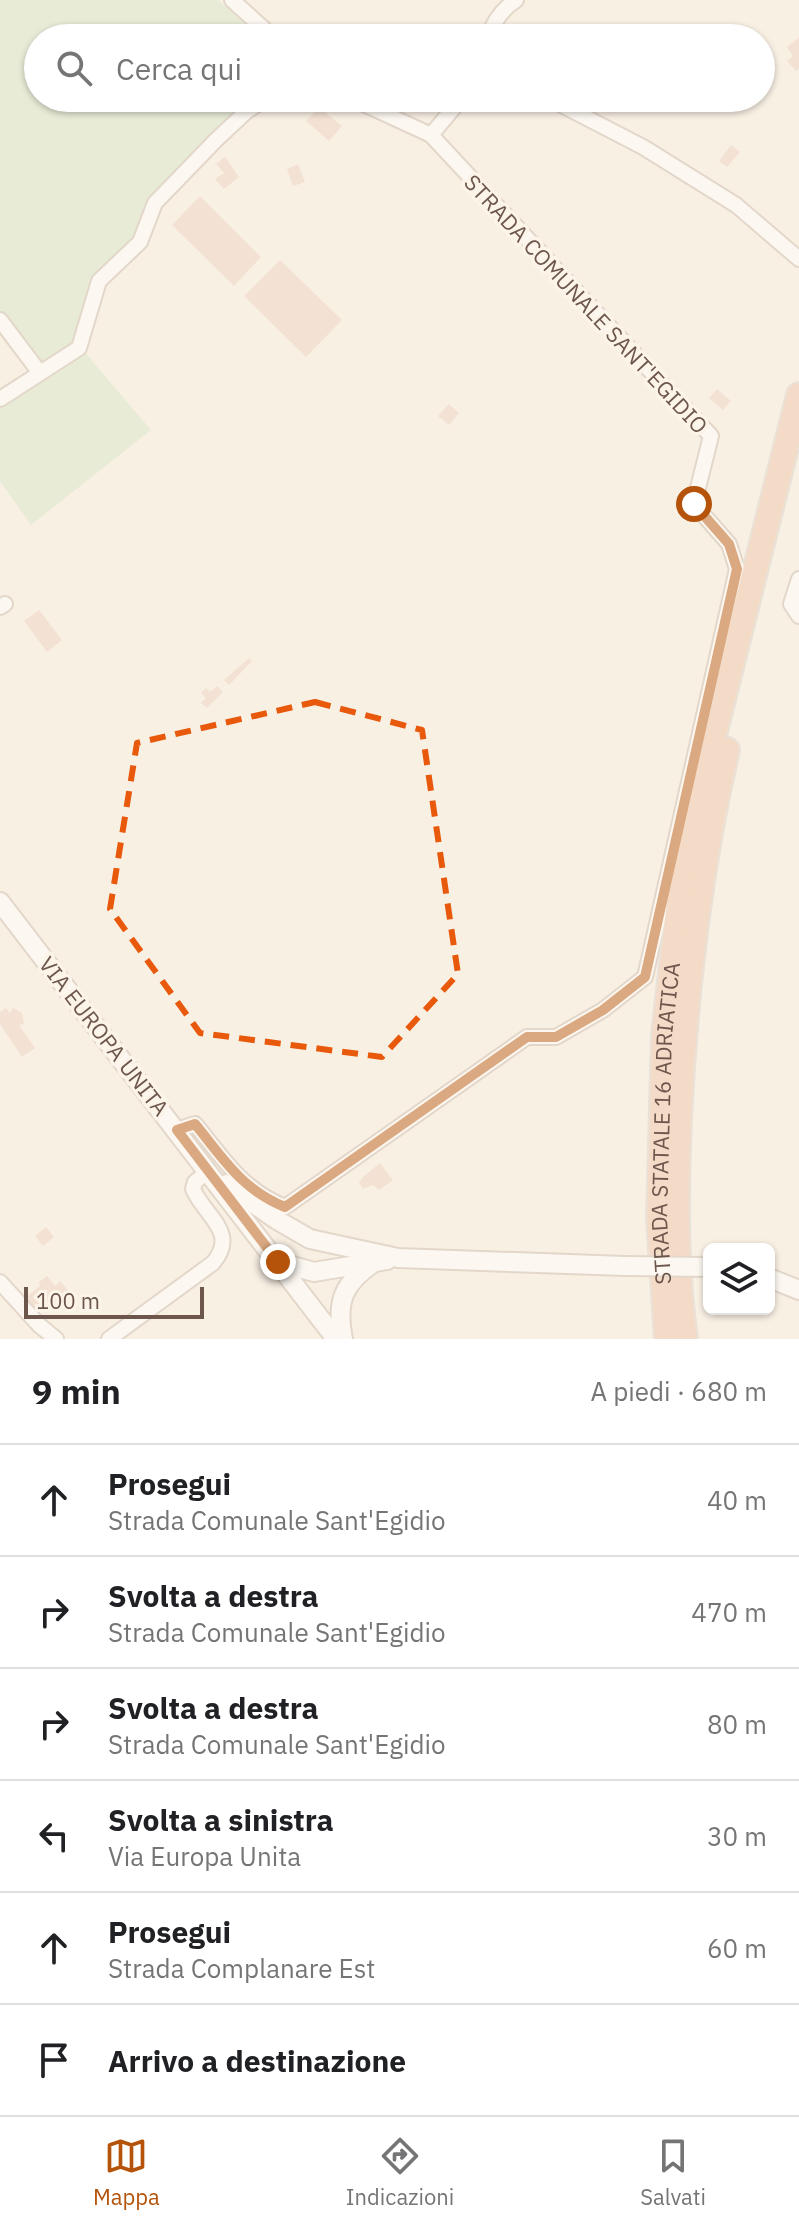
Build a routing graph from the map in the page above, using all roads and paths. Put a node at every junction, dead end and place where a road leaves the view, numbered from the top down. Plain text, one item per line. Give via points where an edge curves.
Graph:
1 (232, 0) edge
2 (516, 0) edge
3 (259, 24) edge
4 (493, 24) edge
5 (249, 112) edge
6 (381, 112) edge
7 (450, 112) edge
8 (575, 112) edge
9 (431, 135) junction
10 (799, 259) edge
11 (0, 320) edge
12 (40, 373) junction
13 (799, 395) edge
14 (0, 399) edge
15 (799, 455) edge
16 (799, 579) edge
17 (799, 616) edge
18 (0, 902) edge
19 (177, 1130) junction
20 (208, 1171) junction
21 (310, 1239) junction
22 (398, 1258) junction
23 (278, 1262) junction
24 (374, 1263) junction
25 (703, 1267) edge
26 (775, 1280) edge
27 (0, 1282) edge
28 (799, 1290) edge
29 (56, 1339) edge
30 (109, 1339) edge
31 (336, 1339) edge
32 (343, 1339) edge
33 (667, 1339) edge
34 (685, 1339) edge

1 - 3 street
2 - 4 street
5 - 12 street via 155,203 140,242 99,281 79,348
6 - 9 street, STRADA COMUNALE SANT'EGIDIO
7 - 9 street
8 - 10 street via 699,180
9 - 19 street, STRADA COMUNALE SANT'EGIDIO via 711,436 694,504 729,544 737,569 645,977 556,1037 527,1037 285,1207 242,1182 195,1124
11 - 12 street
12 - 14 street
13 - 33 highway, STRADA STATALE 16 ADRIATICA via 703,779 679,902 664,1035 659,1219
15 - 34 highway, STRADA STATALE 16 ADRIATICA via 724,766 699,900 683,1036 675,1215
16 - 17 street via 791,604
18 - 19 street, VIA EUROPA UNITA
19 - 20 street, VIA EUROPA UNITA
20 - 21 street
20 - 23 street, VIA EUROPA UNITA
20 - 30 street via 193,1189 220,1228 222,1252
21 - 22 street
21 - 23 street via 294,1245
22 - 24 street
22 - 25 street, bridge
23 - 24 street via 314,1272
23 - 31 street, VIA EUROPA UNITA
24 - 32 street via 344,1293 339,1320
26 - 28 street
27 - 29 street

